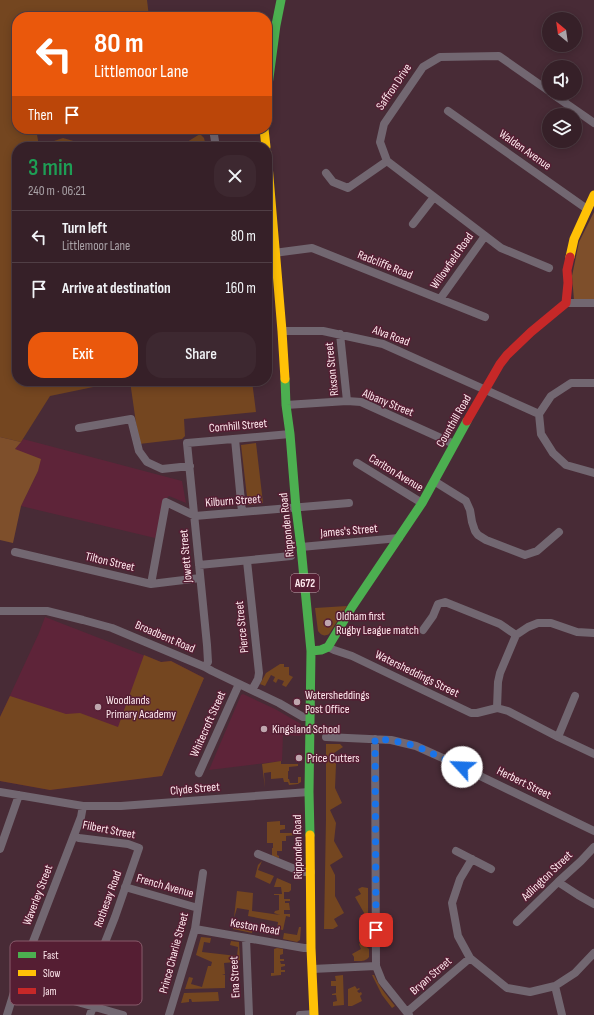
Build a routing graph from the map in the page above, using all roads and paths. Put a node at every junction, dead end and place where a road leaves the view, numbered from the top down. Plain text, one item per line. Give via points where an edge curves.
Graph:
1 (281, 0) edge
2 (272, 55) edge
3 (542, 86) edge
4 (561, 100) edge
5 (448, 111) dead end
6 (594, 123) edge
7 (387, 161) junction
8 (326, 173) dead end
9 (594, 195) edge
10 (434, 197) junction
11 (587, 209) junction
12 (413, 224) dead end
13 (272, 225) edge
14 (485, 236) junction
15 (274, 253) junction
16 (548, 268) dead end
17 (440, 299) junction
18 (566, 303) junction
19 (594, 303) edge
20 (485, 317) dead end
21 (282, 331) junction
22 (340, 334) junction
23 (594, 383) edge
24 (485, 390) junction
25 (347, 401) junction
26 (286, 405) junction
27 (539, 414) junction
28 (79, 428) dead end
29 (290, 434) junction
30 (235, 439) junction
31 (187, 442) joint
32 (454, 444) junction
33 (357, 463) dead end
34 (190, 466) junction
35 (594, 473) edge
36 (434, 481) junction
37 (349, 503) dead end
38 (422, 503) junction
39 (296, 508) junction
40 (242, 512) junction
41 (195, 516) junction
42 (559, 532) dead end
43 (399, 538) junction
44 (301, 546) junction
45 (15, 552) dead end
46 (291, 556) dead end
47 (247, 561) junction
48 (199, 565) junction
49 (200, 578) junction
50 (151, 584) junction
51 (0, 611) edge
52 (423, 630) dead end
53 (594, 633) edge
54 (516, 635) junction
55 (328, 647) junction
56 (311, 651) junction
57 (206, 667) junction
58 (239, 684) junction
59 (252, 690) junction
60 (575, 696) dead end
61 (497, 708) junction
62 (310, 717) junction
63 (326, 737) dead end
64 (558, 737) junction
65 (375, 739) junction
66 (594, 754) edge
67 (199, 773) dead end
68 (0, 792) edge
69 (309, 792) junction
70 (19, 795) junction
71 (83, 806) junction
72 (594, 831) edge
73 (74, 836) junction
74 (594, 847) edge
75 (139, 848) joint
76 (0, 849) edge
77 (456, 850) dead end
78 (258, 854) dead end
79 (472, 859) junction
80 (491, 869) dead end
81 (311, 872) junction
82 (202, 873) dead end
83 (558, 882) junction
84 (125, 887) junction
85 (594, 904) edge
86 (198, 908) junction
87 (517, 922) dead end
88 (195, 929) junction
89 (246, 938) junction
90 (33, 941) edge
91 (105, 941) edge
92 (311, 948) junction
93 (594, 952) edge
94 (470, 958) junction
95 (376, 966) junction
96 (312, 969) junction
97 (555, 986) junction
98 (10, 1005) edge
99 (84, 1005) edge
100 (92, 1011) edge
101 (408, 1013) edge
102 (314, 1014) edge
103 (7, 1015) edge
104 (123, 1015) edge
105 (169, 1015) edge
106 (249, 1015) edge
107 (300, 1015) edge
108 (562, 1015) edge

1 - 2 main road
3 - 7 street, Saffron Drive via 499,56 440,57 423,66 384,124 380,142
4 - 6 street, Saffron Drive
5 - 11 street, Walden Avenue
7 - 8 street via 348,188 334,182
7 - 10 street
9 - 11 main road
10 - 12 street
10 - 14 street
11 - 18 main road via 570,255
13 - 15 main road, Ripponden Road / A672
14 - 16 street via 501,248
14 - 17 street, Willowfield Road
15 - 17 street, Radcliffe Road via 312,248
15 - 21 main road, Ripponden Road / A672
17 - 20 street, Radcliffe Road
18 - 19 street
18 - 24 main road, Counthill Road via 508,353
21 - 22 street, Alva Road via 323,331
21 - 26 main road, Ripponden Road / A672
22 - 24 street, Alva Road via 383,344
22 - 25 street, Rixson Street
23 - 27 street via 571,383 551,396
24 - 27 street, Alva Road
24 - 32 main road, Counthill Road
25 - 26 street, Albany Street
25 - 32 street, Albany Street via 361,402
26 - 29 main road, Ripponden Road / A672
27 - 35 street via 541,434 553,453 566,465
28 - 34 street via 131,419 139,451 147,462 162,469
29 - 30 street, Cornhill Street
29 - 39 main road, Ripponden Road / A672
30 - 31 street, Cornhill Street
30 - 40 street
31 - 34 street, Jowett Street
32 - 36 main road, Counthill Road
33 - 38 street, Carlton Avenue
34 - 41 street, Jowett Street
36 - 38 main road, Counthill Road
36 - 42 street via 466,501 475,531 486,540 525,555 537,551
37 - 39 street, Kilburn Street
38 - 43 main road, Counthill Road
39 - 40 street, Kilburn Street
39 - 44 main road, Ripponden Road / A672
40 - 41 street, Kilburn Street
41 - 48 street, Jowett Street
41 - 50 street via 166,502
43 - 44 street, James's Street
43 - 55 main road, Counthill Road
44 - 56 main road, Ripponden Road / A672
45 - 50 street, Tilton Street
46 - 47 street
47 - 48 street
47 - 59 street, Pierce Street via 259,673
48 - 49 street, Jowett Street
49 - 50 street, Tilton Street
49 - 57 street, Jowett Street via 208,662
51 - 57 street, Broadbent Road via 47,611 98,624
52 - 54 street via 438,604 445,602 500,624
53 - 54 street via 577,632 551,623 538,623
54 - 61 street via 500,672
55 - 56 main road
55 - 61 street, Watersheddings Street via 471,713
56 - 62 main road, Ripponden Road / A672
57 - 58 street, Broadbent Road
58 - 59 street, Broadbent Road
58 - 67 street, Whitecroft Street
59 - 62 street, Broadbent Road via 304,717
60 - 64 street
61 - 64 street
62 - 69 main road, Ripponden Road / A672
63 - 65 street, Herbert Street
64 - 66 street
65 - 72 street, Herbert Street via 416,746
65 - 95 street
68 - 70 street, Clyde Street
69 - 71 street, Clyde Street via 127,806
69 - 81 main road, Ripponden Road / A672
70 - 71 street, Clyde Street
70 - 76 street
71 - 73 street, Waverley Street
73 - 75 street, Filbert Street
73 - 90 street, Waverley Street
74 - 83 street, Adlington Street
75 - 84 street, Rothesay Road
77 - 79 street
78 - 81 street via 302,872
79 - 80 street
79 - 94 street via 460,879 452,903 458,936
81 - 92 main road, Ripponden Road / A672
82 - 86 street, Prince Charlie Street
83 - 85 street
83 - 87 street, Adlington Street
84 - 86 street, French Avenue
84 - 91 street, Rothesay Road
86 - 88 street, Prince Charlie Street
88 - 89 street, Keston Road
88 - 105 street, Prince Charlie Street
89 - 92 street, Keston Road
89 - 106 street, Ena Street
92 - 96 main road, Ripponden Road / A672
93 - 97 street via 575,973
94 - 97 street via 507,988 530,992
94 - 101 street, Bryan Street
95 - 96 street
95 - 101 street via 382,981
96 - 102 main road, Ripponden Road / A672
97 - 108 street
98 - 103 street, Waverley Street
99 - 100 street
100 - 104 street
102 - 107 street

